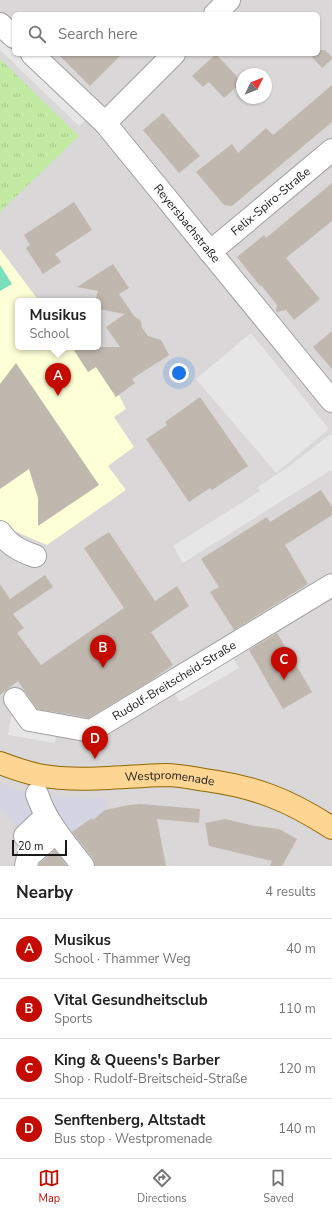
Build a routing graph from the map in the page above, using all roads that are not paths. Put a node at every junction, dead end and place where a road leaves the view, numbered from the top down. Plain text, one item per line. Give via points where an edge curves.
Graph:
1 (229, 0) edge
2 (217, 12) edge
3 (0, 24) edge
4 (12, 35) edge
5 (34, 56) edge
6 (172, 56) edge
7 (105, 123) junction
8 (332, 150) edge
9 (210, 252) junction
10 (332, 401) edge
11 (0, 532) edge
12 (35, 556) dead end
13 (332, 585) edge
14 (15, 699) dead end
15 (0, 763) edge
16 (36, 794) dead end
17 (51, 824) junction
18 (332, 828) edge
19 (29, 850) edge
20 (83, 866) edge

1 - 2 street
3 - 4 street
5 - 7 street, Reyersbachstraße
6 - 7 street
7 - 9 street, Reyersbachstraße
8 - 9 street, Felix-Spiro-Straße
9 - 10 street, Reyersbachstraße
11 - 12 street via 17,549
13 - 14 street, Rudolf-Breitscheid-Straße via 91,731 30,720
15 - 18 main road, Westpromenade via 22,771 57,777 94,779 167,775 232,784 284,800
16 - 17 street
17 - 19 street
17 - 20 street

